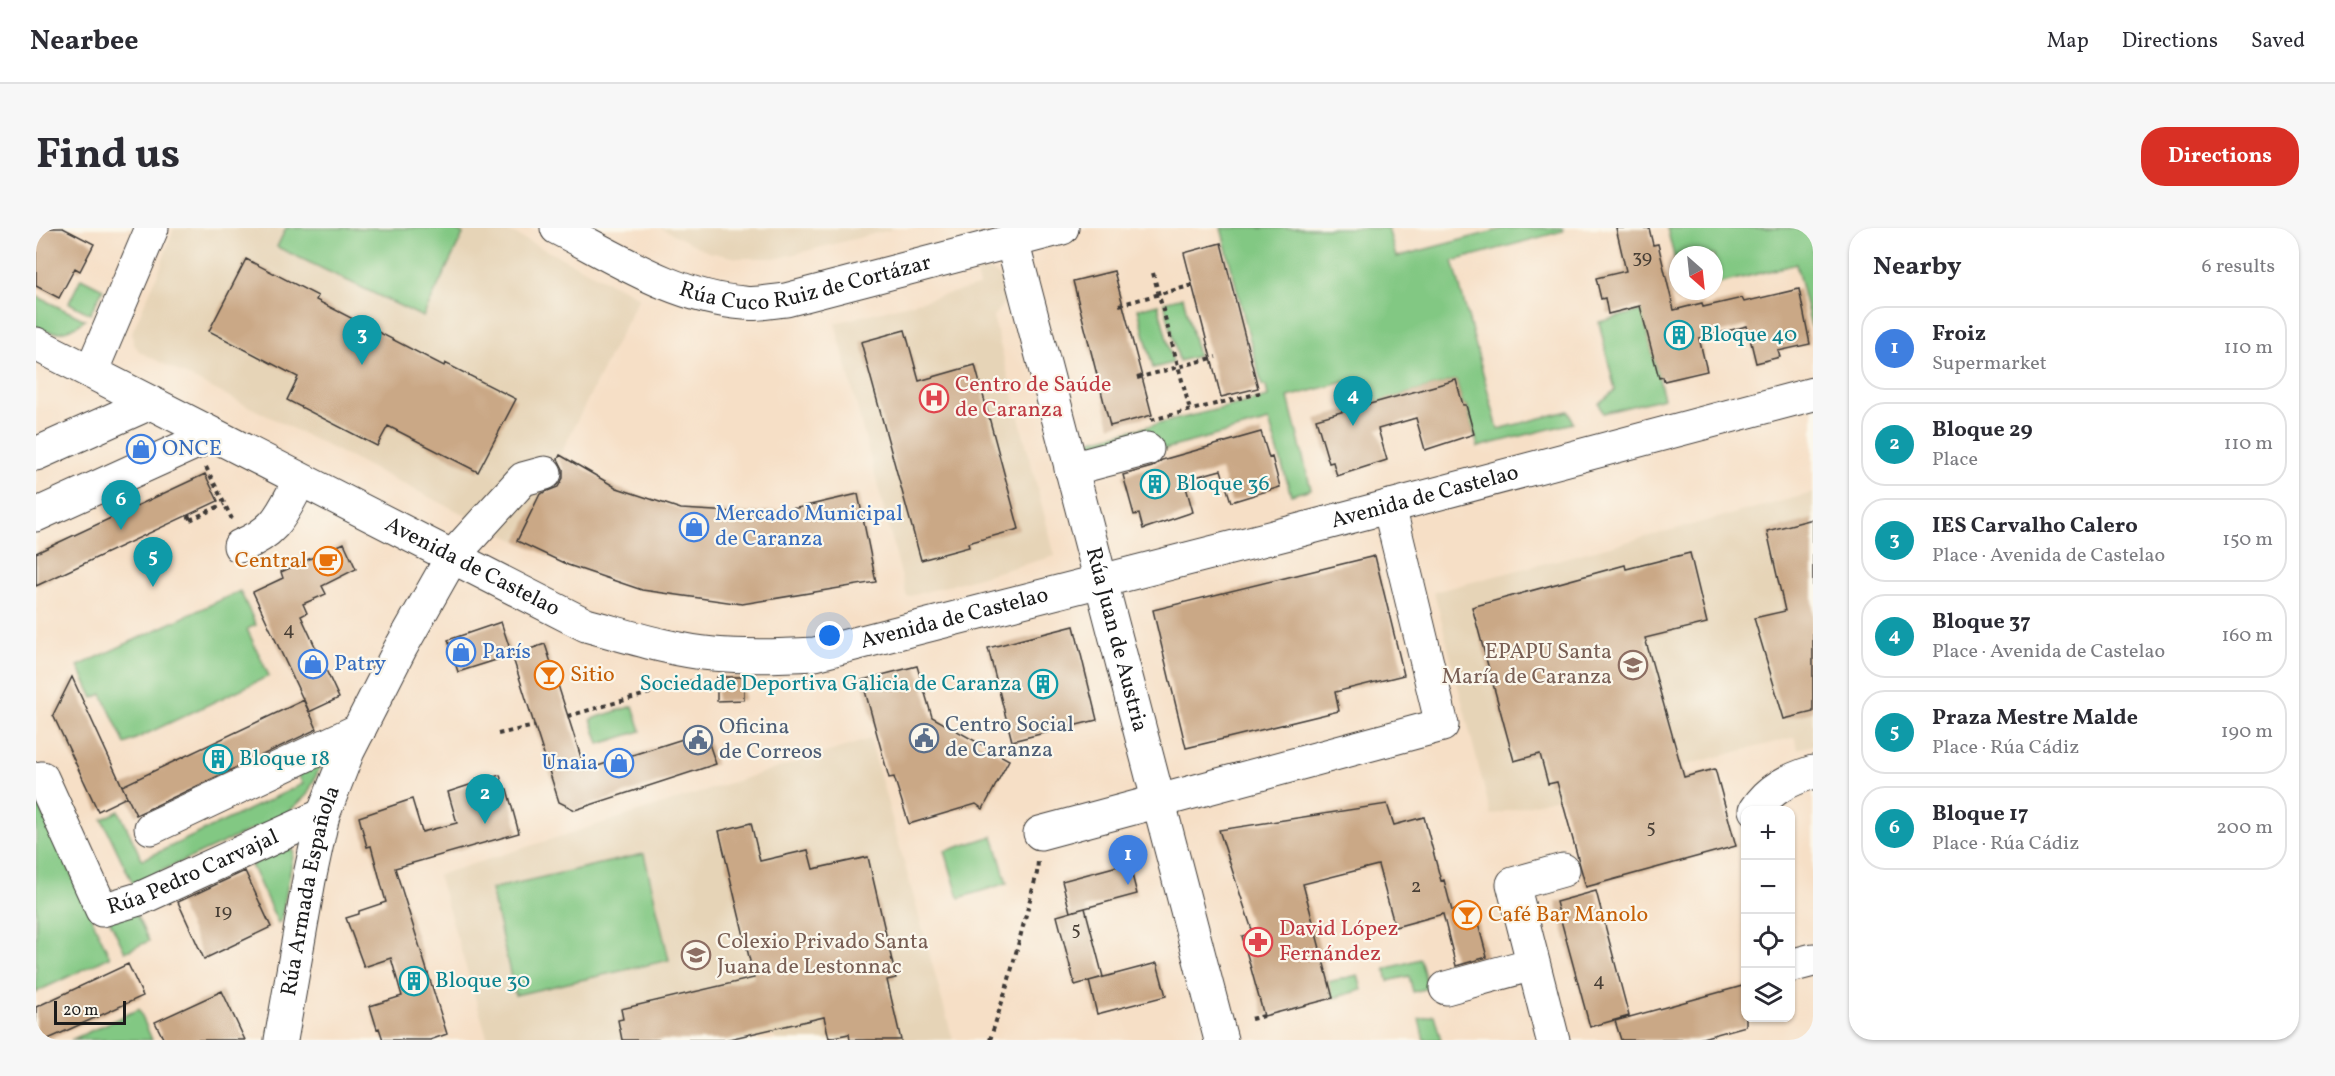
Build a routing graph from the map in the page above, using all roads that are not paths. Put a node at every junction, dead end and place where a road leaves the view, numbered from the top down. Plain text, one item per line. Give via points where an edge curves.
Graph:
1 (152, 228) edge
2 (557, 228) edge
3 (1062, 228) edge
4 (1012, 241) junction
5 (36, 344) edge
6 (91, 372) junction
7 (1813, 394) edge
8 (150, 403) junction
9 (1147, 435) road end
10 (203, 439) junction
11 (36, 454) edge
12 (1071, 469) junction
13 (545, 473) dead end
14 (300, 480) junction
15 (1389, 506) junction
16 (36, 515) edge
17 (242, 545) road end
18 (452, 557) junction
19 (1102, 581) junction
20 (358, 730) junction
21 (1813, 772) edge
22 (36, 781) edge
23 (1158, 800) junction
24 (1759, 806) edge
25 (323, 815) junction
26 (151, 828) dead end
27 (1040, 833) road end
28 (1563, 870) dead end
29 (1813, 960) edge
30 (1533, 964) junction
31 (1795, 965) edge
32 (1446, 987) dead end
33 (281, 1040) edge
34 (1221, 1040) edge
35 (1553, 1040) edge

1 - 6 street
2 - 4 street, Rúa Cuco Ruiz de Cortázar via 667,284 706,297 746,304 786,300
3 - 4 street, Rúa Cuco Ruiz de Cortázar
4 - 12 street, Rúa Juan de Austria
5 - 6 street, Avenida de Castelao
6 - 8 street, Avenida de Castelao
7 - 15 street, Avenida de Castelao
8 - 10 street, Avenida de Castelao
8 - 11 street
9 - 12 street
10 - 14 street, Avenida de Castelao
10 - 16 street
12 - 19 street, Rúa Juan de Austria
13 - 18 street, Rúa Armada Española via 523,479
14 - 17 street via 276,524
14 - 18 street, Avenida de Castelao
15 - 19 street, Avenida de Castelao
15 - 23 street via 1442,725
18 - 19 street, Avenida de Castelao via 586,625 658,645 712,654 765,656 815,654
18 - 20 street, Rúa Armada Española
19 - 23 street, Rúa Juan de Austria
20 - 25 street, Rúa Armada Española
20 - 26 street
21 - 24 street via 1780,785
22 - 25 street, Rúa Pedro Carvajal via 42,778 102,910 139,899
23 - 27 street
23 - 34 street, Rúa Juan de Austria
25 - 33 street, Rúa Armada Española
28 - 30 street via 1513,884
29 - 31 street
30 - 32 street
30 - 35 street

